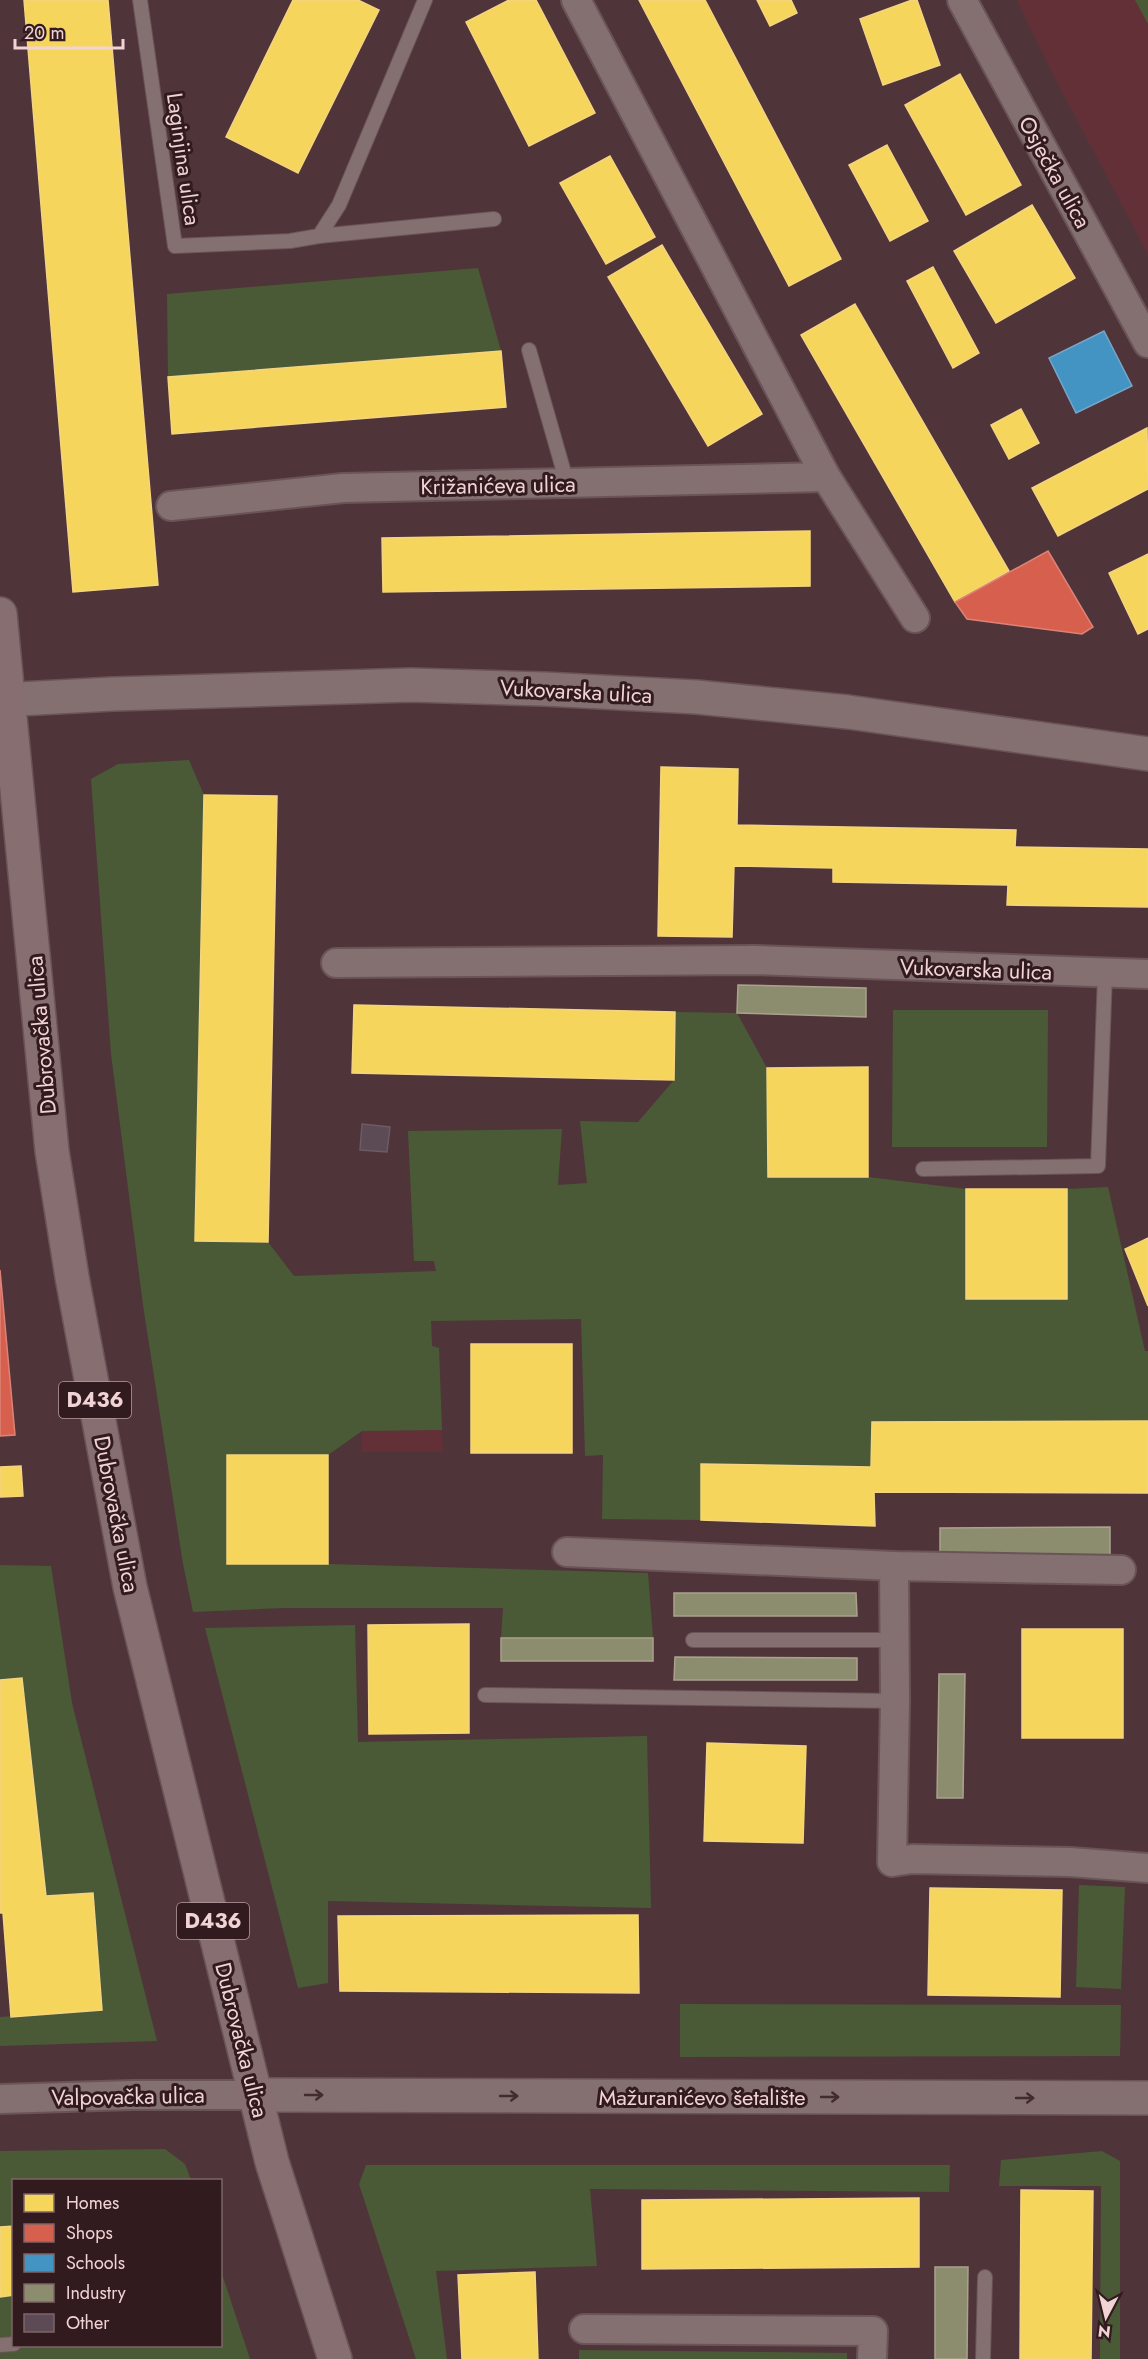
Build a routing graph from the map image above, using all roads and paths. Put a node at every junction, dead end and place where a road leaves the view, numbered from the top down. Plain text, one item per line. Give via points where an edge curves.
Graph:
1 (140, 0) edge
2 (425, 0) edge
3 (576, 0) edge
4 (963, 0) edge
5 (494, 219) dead end
6 (319, 236) junction
7 (1148, 343) edge
8 (529, 350) dead end
9 (826, 477) junction
10 (567, 483) junction
11 (171, 506) dead end
12 (0, 614) edge
13 (915, 618) dead end
14 (5, 699) edge
15 (1148, 754) edge
16 (336, 963) dead end
17 (1105, 974) junction
18 (1148, 974) edge
19 (923, 1169) dead end
20 (567, 1552) dead end
21 (894, 1566) junction
22 (1120, 1570) dead end
23 (693, 1640) dead end
24 (894, 1640) junction
25 (485, 1695) dead end
26 (895, 1701) junction
27 (1148, 1868) edge
28 (256, 2095) junction
29 (1148, 2098) edge
30 (0, 2099) edge
31 (985, 2277) dead end
32 (584, 2329) dead end
33 (335, 2359) edge
34 (872, 2359) edge
35 (983, 2359) edge

1 - 6 lane, Laginjina ulica via 176,246
2 - 6 lane via 339,205
3 - 9 street
4 - 7 street, Osječka ulica
5 - 6 lane
8 - 10 lane
9 - 10 street, Križanićeva ulica
9 - 13 street
10 - 11 street, Križanićeva ulica via 343,488
12 - 14 main road, Dubrovačka ulica / D436
14 - 15 street, Vukovarska ulica via 411,685 696,696 848,712
14 - 28 main road, Dubrovačka ulica / D436 via 52,1151 72,1277 130,1587
16 - 17 street, Vukovarska ulica via 755,960
17 - 18 street, Vukovarska ulica
17 - 19 lane via 1098,1166
20 - 21 street
21 - 22 street
21 - 24 street
23 - 24 lane
24 - 26 street
25 - 26 lane
26 - 27 street via 892,1862 1070,1862
28 -> 29 street, Mažuranićevo šetalište
28 - 30 street, Valpovačka ulica
28 - 33 main road, Dubrovačka ulica / D436 via 272,2162
31 - 35 lane
32 - 34 street via 873,2331

